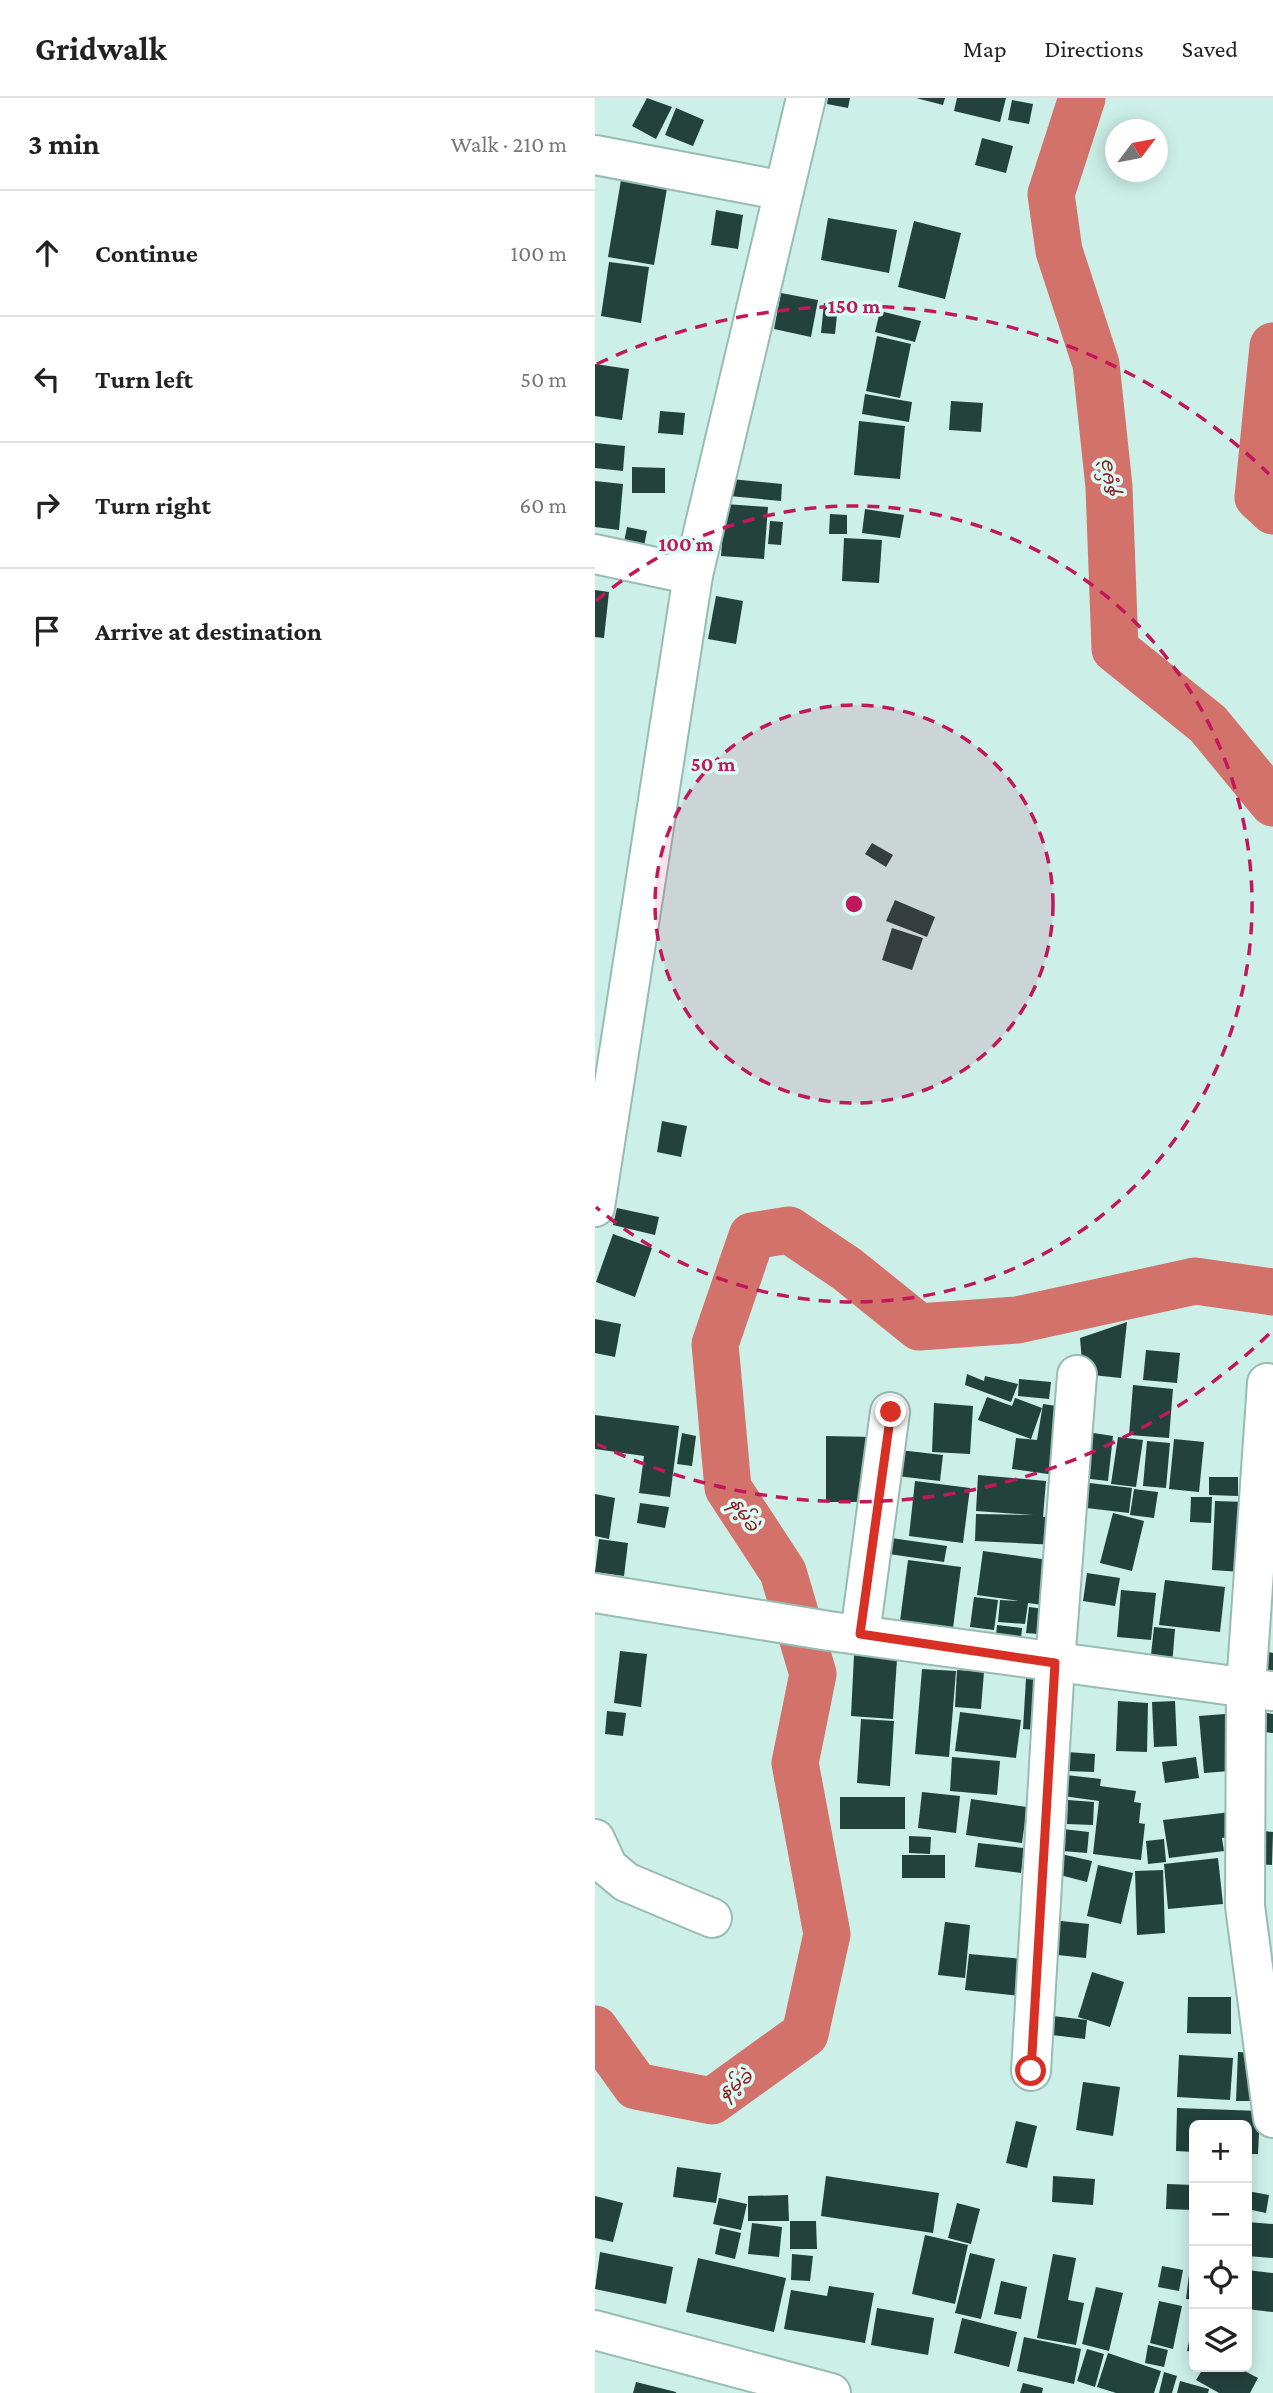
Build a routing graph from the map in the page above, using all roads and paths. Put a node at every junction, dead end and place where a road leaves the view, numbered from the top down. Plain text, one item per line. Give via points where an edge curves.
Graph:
1 (806, 98) edge
2 (595, 155) edge
3 (784, 191) junction
4 (595, 554) edge
5 (693, 575) junction
6 (595, 1207) edge
7 (1077, 1376) dead end
8 (1267, 1383) dead end
9 (891, 1412) dead end
10 (595, 1593) edge
11 (845, 1632) junction
12 (1055, 1663) junction
13 (1260, 1689) edge
14 (595, 1839) edge
15 (712, 1918) dead end
16 (1031, 2071) dead end
17 (1273, 2118) edge
18 (595, 2330) edge
19 (831, 2393) edge

1 - 3 street
2 - 3 street
3 - 5 street
4 - 5 street
5 - 6 street
7 - 12 street
8 - 13 street
9 - 11 street
10 - 11 street
11 - 12 street
12 - 13 street
12 - 16 street
13 - 17 street via 1245,1906
14 - 15 street via 608,1867 626,1882
18 - 19 street

